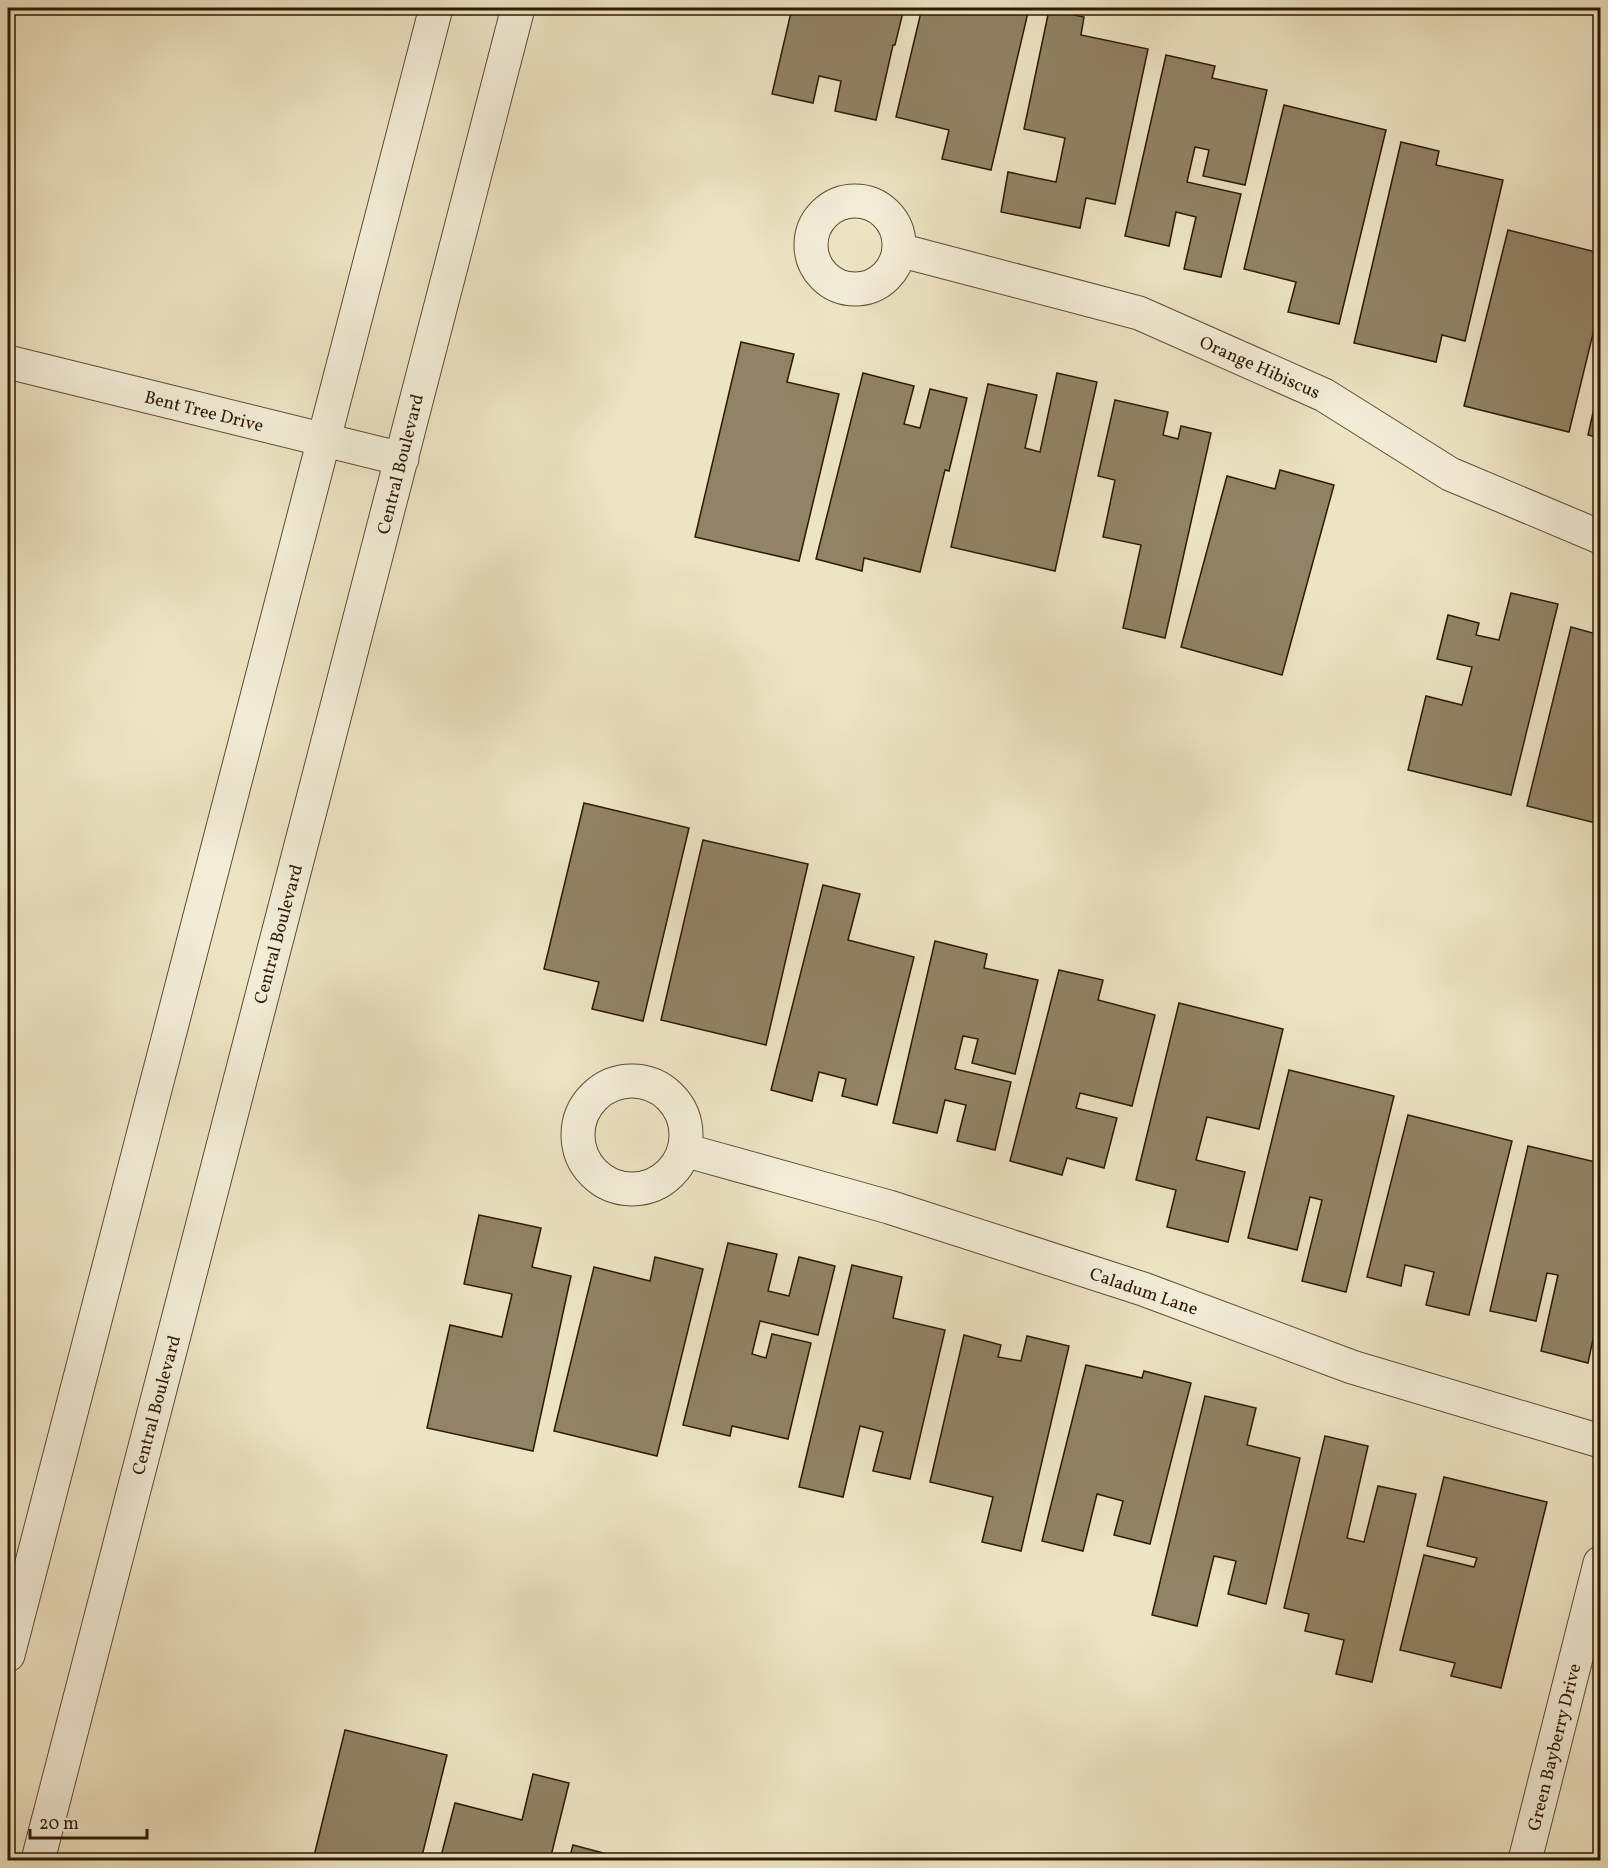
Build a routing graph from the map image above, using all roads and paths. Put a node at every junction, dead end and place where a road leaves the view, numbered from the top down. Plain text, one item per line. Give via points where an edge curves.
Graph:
1 (436, 8) edge
2 (518, 8) edge
3 (899, 250) dead end
4 (8, 362) edge
5 (324, 441) junction
6 (402, 459) junction
7 (1600, 537) edge
8 (684, 1150) dead end
9 (1600, 1440) edge
10 (1600, 1563) edge
11 (8, 1655) edge
12 (38, 1860) edge
13 (1525, 1860) edge

1 - 5 street
2 - 6 street, Central Boulevard
3 - 7 street, Orange Hibiscus via 1138,313 1324,395 1450,474
4 - 5 street, Bent Tree Drive
5 - 6 street, Bent Tree Drive
5 - 11 street
6 - 12 street, Central Boulevard
8 - 9 street, Caladum Lane via 900,1211 1143,1289 1352,1367
10 - 13 street, Green Bayberry Drive

